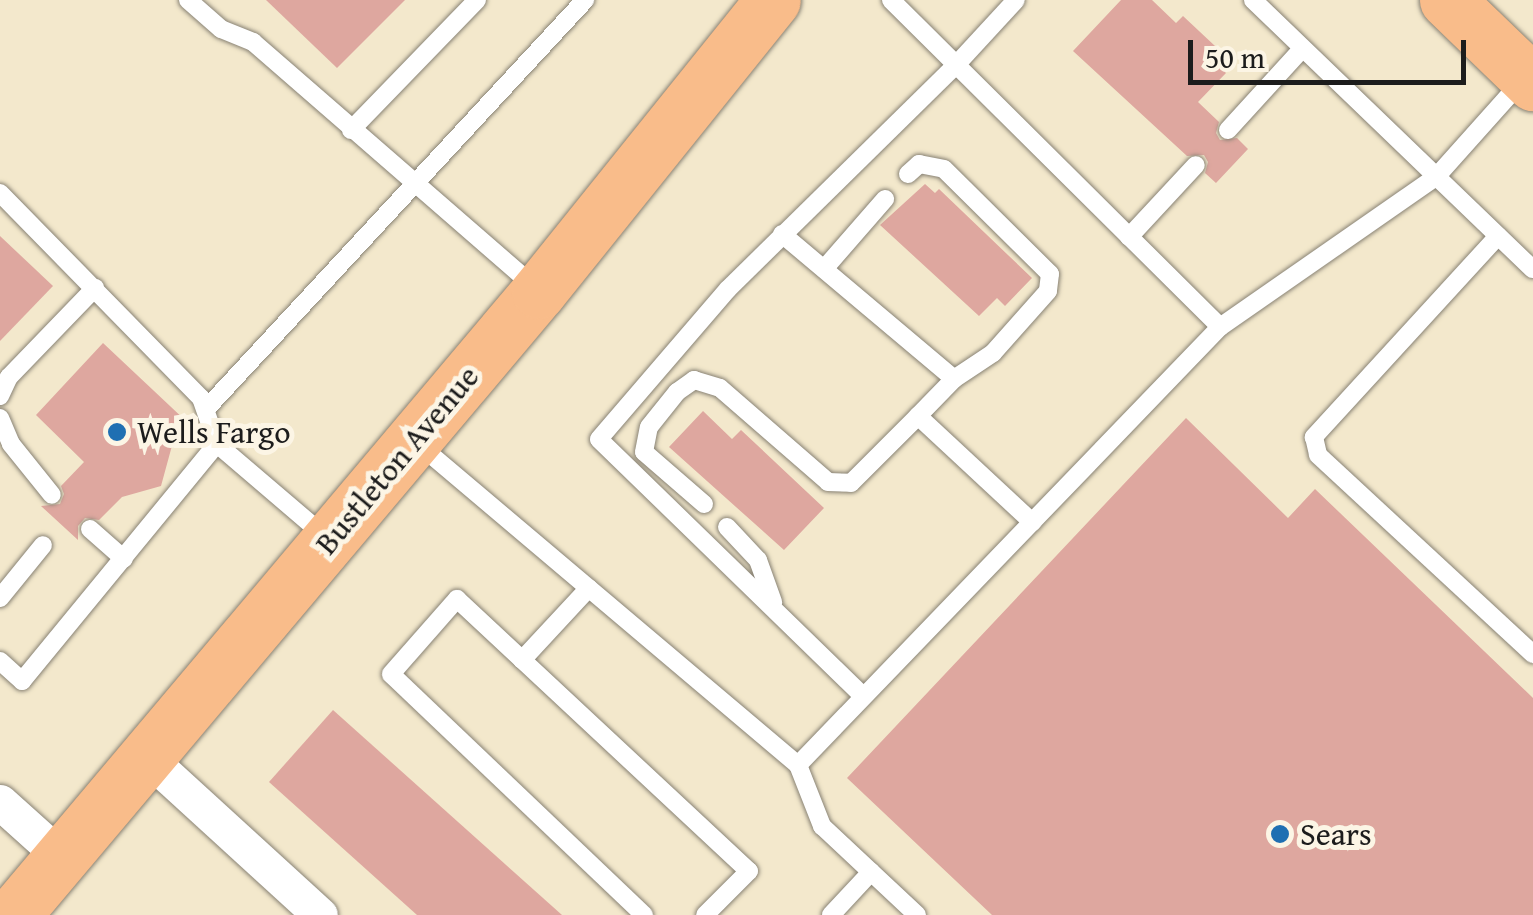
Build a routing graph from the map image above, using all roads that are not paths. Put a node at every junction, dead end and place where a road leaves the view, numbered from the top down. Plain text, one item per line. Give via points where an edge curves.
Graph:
1 (188, 0) edge
2 (477, 0) edge
3 (585, 0) edge
4 (773, 0) edge
5 (891, 0) edge
6 (1016, 0) edge
7 (1253, 0) edge
8 (1447, 0) edge
9 (1302, 50) junction
10 (956, 65) junction
11 (1529, 80) edge
12 (351, 130) junction
13 (1228, 130) dead end
14 (1196, 164) dead end
15 (908, 174) dead end
16 (1437, 176) junction
17 (416, 183) junction
18 (0, 193) edge
19 (885, 199) dead end
20 (782, 234) junction
21 (1498, 236) junction
22 (1129, 237) junction
23 (1533, 269) edge
24 (824, 270) junction
25 (91, 284) junction
26 (539, 291) junction
27 (1220, 327) junction
28 (0, 372) edge
29 (954, 380) junction
30 (0, 396) edge
31 (206, 409) junction
32 (918, 416) junction
33 (0, 418) edge
34 (412, 440) junction
35 (217, 444) junction
36 (52, 495) dead end
37 (704, 504) dead end
38 (1032, 522) junction
39 (727, 527) dead end
40 (90, 529) dead end
41 (331, 540) junction
42 (43, 545) dead end
43 (124, 559) junction
44 (588, 588) junction
45 (0, 598) edge
46 (775, 608) junction
47 (1533, 654) edge
48 (522, 660) junction
49 (0, 661) edge
50 (863, 696) junction
51 (146, 756) junction
52 (798, 765) junction
53 (0, 802) edge
54 (62, 857) junction
55 (871, 872) junction
56 (14, 915) edge
57 (320, 915) edge
58 (644, 915) edge
59 (705, 915) edge
60 (830, 915) edge
61 (917, 915) edge

1 - 12 lane via 221,29 253,42
2 - 12 lane
3 - 17 lane
4 - 26 main road, Bustleton Avenue
5 - 10 lane
6 - 10 lane
7 - 9 lane
8 - 11 main road
9 - 13 lane
9 - 16 lane
10 - 20 lane
10 - 22 lane
11 - 16 lane
12 - 17 lane
14 - 22 lane
15 - 29 lane via 918,164 944,169 1050,274 1048,291 993,353
16 - 21 lane
16 - 27 lane
17 - 26 lane
17 - 31 lane
18 - 25 lane
19 - 24 lane
20 - 24 lane
20 - 46 lane via 599,439
21 - 23 lane
21 - 47 lane via 1314,437 1318,455
22 - 27 lane
24 - 29 lane
25 - 28 lane
25 - 30 lane
25 - 31 lane
26 - 34 main road, Bustleton Avenue
27 - 38 lane
29 - 32 lane
31 - 35 lane
32 - 37 lane via 851,483 828,482 720,388 694,380 649,428 644,452
32 - 38 lane
33 - 36 lane via 11,444
34 - 41 main road, Bustleton Avenue
34 - 44 lane
35 - 41 lane
35 - 43 lane
38 - 50 lane
39 - 46 lane via 758,560
40 - 43 lane
41 - 51 main road, Bustleton Avenue
42 - 45 lane
43 - 49 lane via 22,681
44 - 48 lane
44 - 52 lane
46 - 50 lane
48 - 58 lane via 457,599 391,674
48 - 59 lane via 749,872
50 - 52 lane
51 - 54 main road, Bustleton Avenue
51 - 57 street
52 - 55 lane via 822,826
53 - 54 street
54 - 56 main road, Bustleton Avenue
55 - 60 lane
55 - 61 lane

